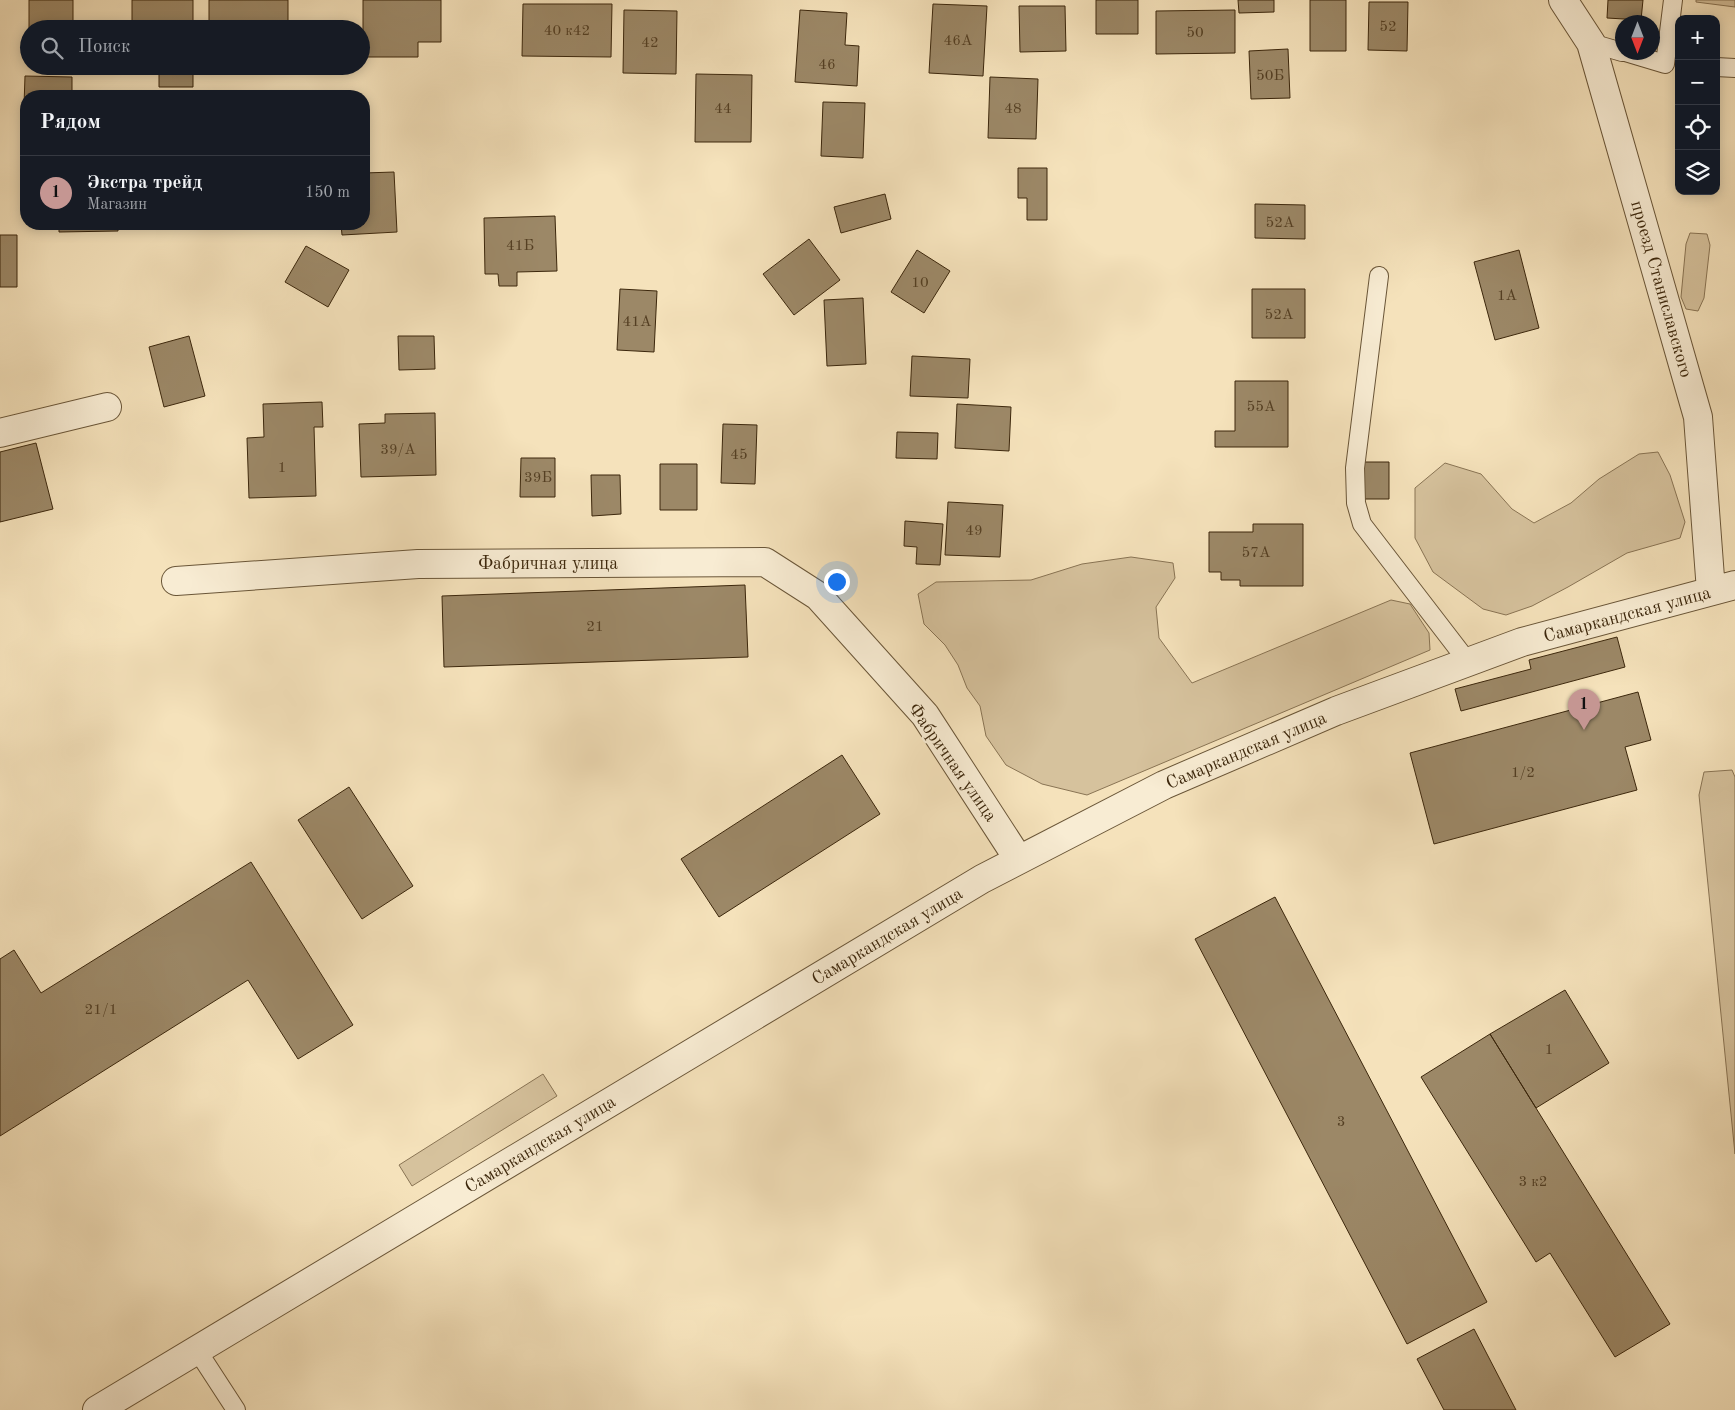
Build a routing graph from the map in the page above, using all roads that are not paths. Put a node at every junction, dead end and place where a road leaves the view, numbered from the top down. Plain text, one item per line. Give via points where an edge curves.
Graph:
1 (1563, 0) edge
2 (1673, 0) edge
3 (1591, 43) junction
4 (1615, 50) edge
5 (1656, 60) edge
6 (1672, 64) edge
7 (1720, 67) edge
8 (1735, 68) edge
9 (1379, 276) dead end
10 (107, 407) dead end
11 (0, 433) edge
12 (176, 581) dead end
13 (1723, 588) edge
14 (1468, 662) junction
15 (1019, 860) junction
16 (197, 1350) junction
17 (97, 1410) edge
18 (236, 1410) edge

1 - 3 street, проезд Станиславского
2 - 6 lane
3 - 4 lane
3 - 13 street, проезд Станиславского via 1698,417
5 - 6 lane
7 - 8 lane
9 - 14 lane via 1355,468 1356,504 1362,524
10 - 11 street
12 - 15 street, Фабричная улица via 418,564 765,562 818,596 925,715
13 - 14 street, Самаркандская улица via 1522,642
14 - 15 street, Самаркандская улица via 1336,711 1164,785
15 - 16 street, Самаркандская улица via 982,879
16 - 17 street, Самаркандская улица
16 - 18 lane

